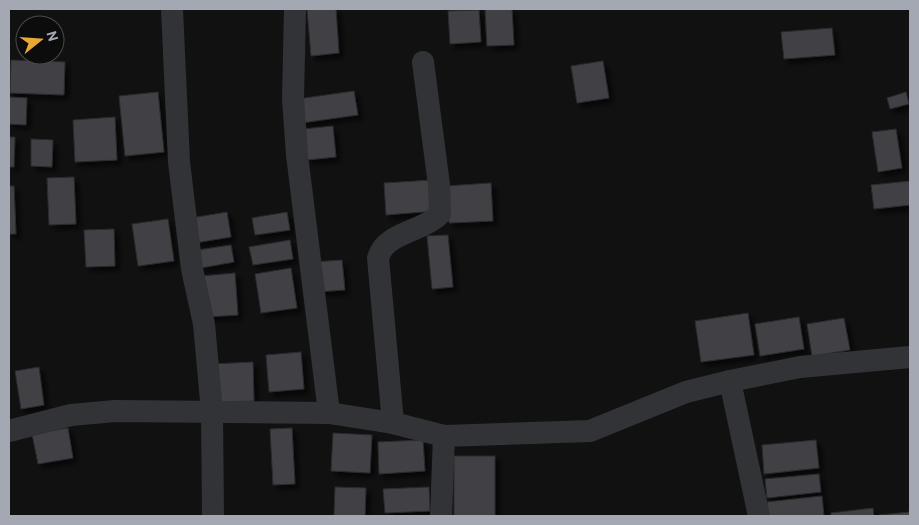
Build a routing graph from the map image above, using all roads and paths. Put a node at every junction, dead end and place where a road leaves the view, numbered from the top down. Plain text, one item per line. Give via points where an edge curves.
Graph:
1 (172, 9) edge
2 (295, 9) edge
3 (423, 62) dead end
4 (910, 357) edge
5 (730, 380) junction
6 (212, 412) junction
7 (329, 413) junction
8 (393, 423) junction
9 (9, 431) edge
10 (444, 436) junction
11 (213, 516) edge
12 (441, 516) edge
13 (759, 516) edge

1 - 6 street via 179,162 192,269 204,324
2 - 7 street via 293,99 297,155
3 - 8 street via 440,214 434,221 389,241 380,249 378,258
4 - 5 street via 800,367
5 - 10 street via 686,392 590,431
5 - 13 street
6 - 7 street
6 - 9 street via 116,410 71,415
6 - 11 street
7 - 8 street
8 - 10 street
10 - 12 street

